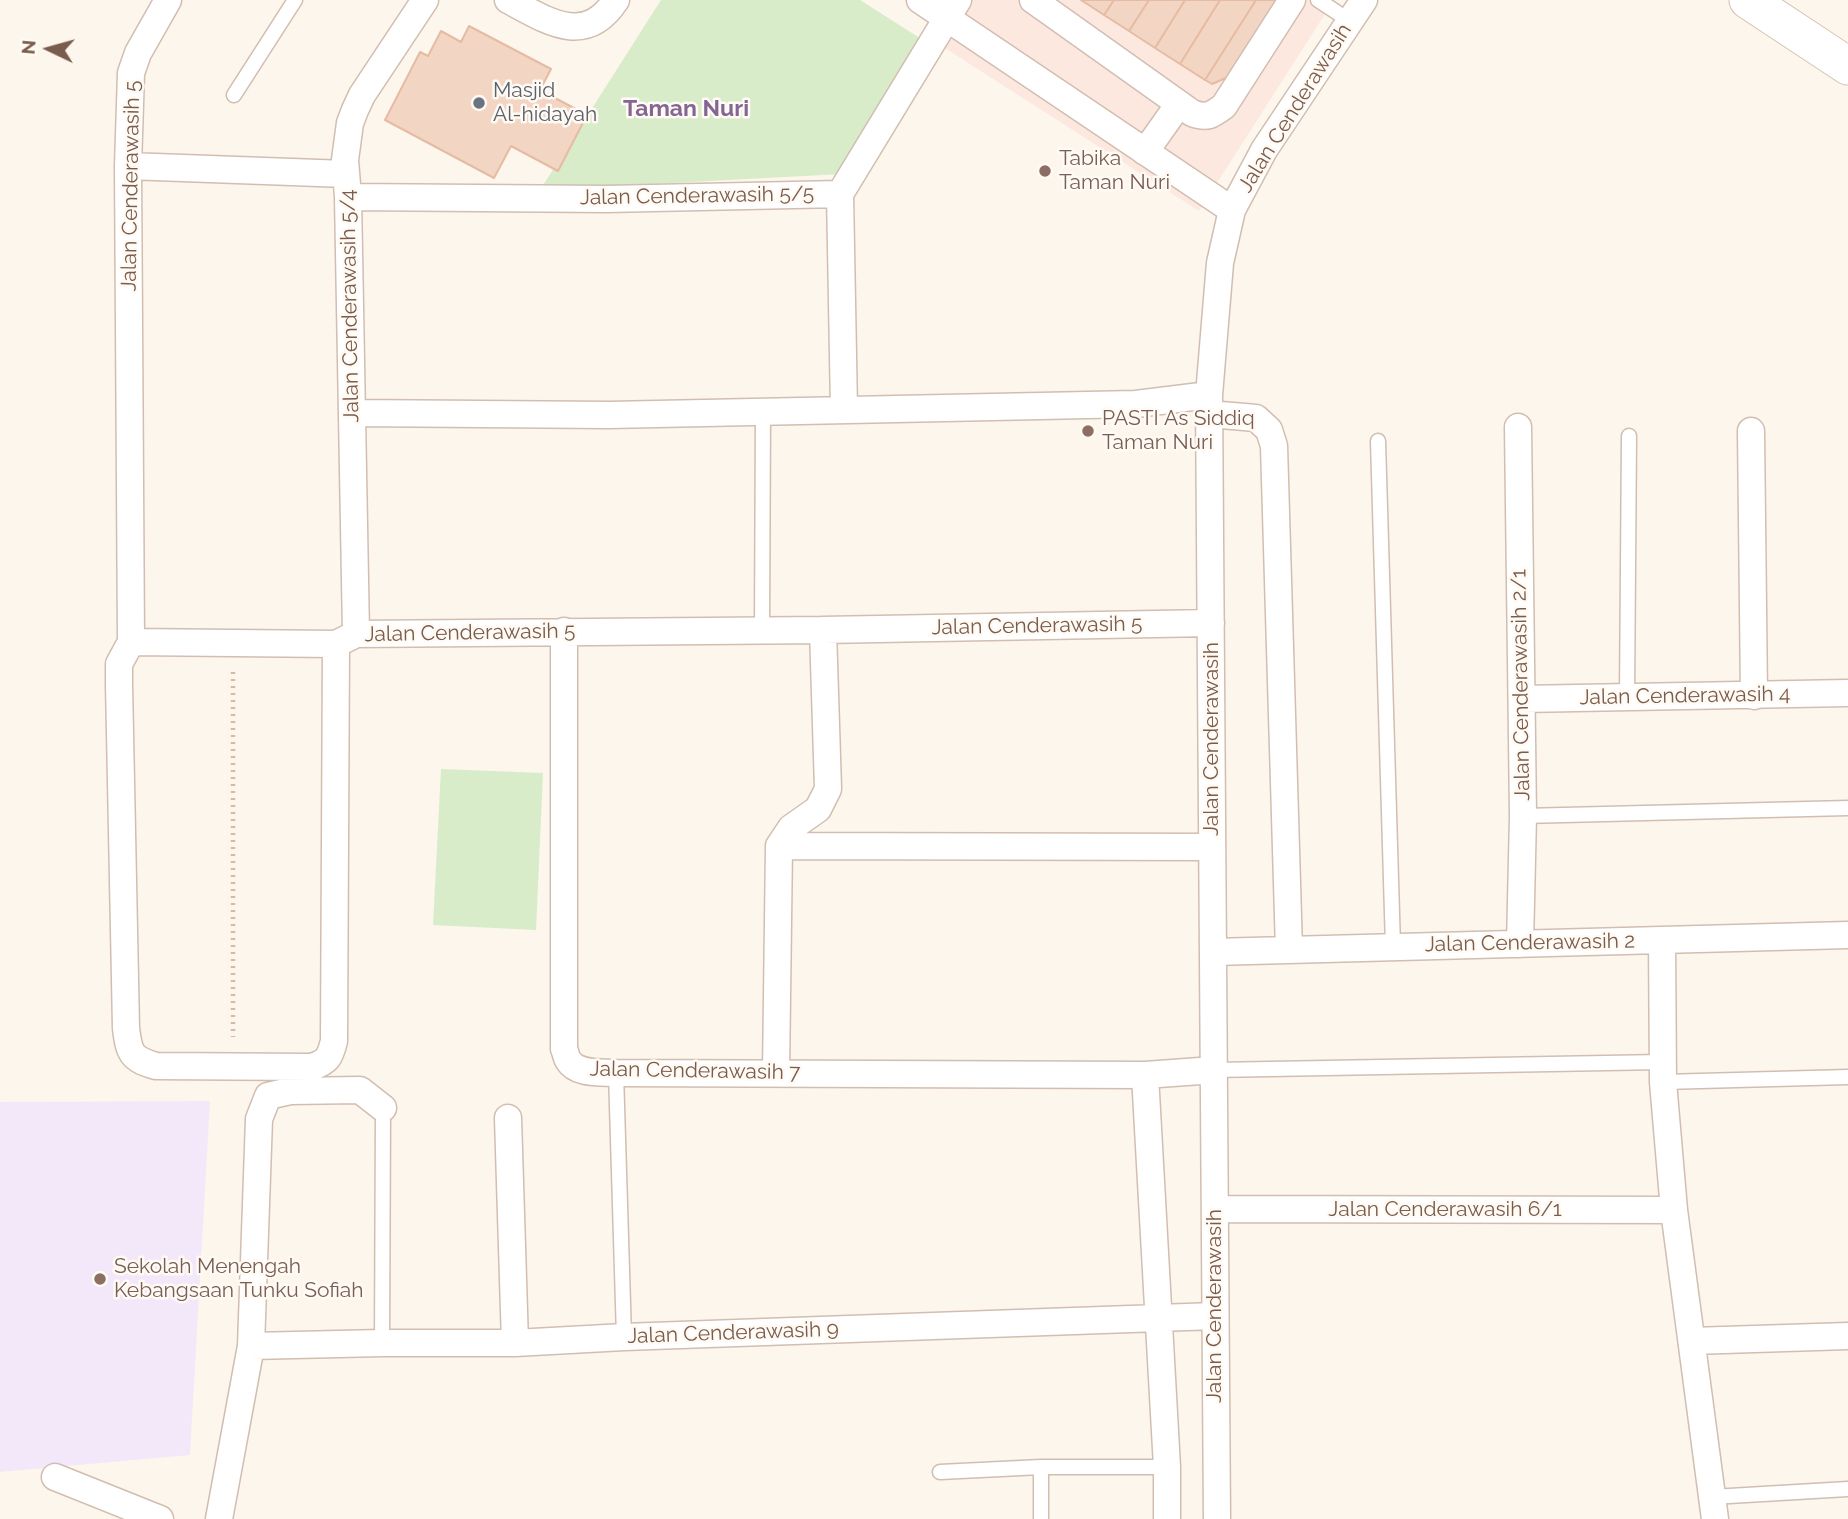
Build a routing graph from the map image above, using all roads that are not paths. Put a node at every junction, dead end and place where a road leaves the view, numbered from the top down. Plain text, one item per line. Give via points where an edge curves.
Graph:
1 (168, 0) edge
2 (295, 0) edge
3 (425, 0) edge
4 (508, 0) edge
5 (616, 0) edge
6 (920, 0) edge
7 (1033, 0) edge
8 (1292, 0) edge
9 (1318, 0) edge
10 (1748, 0) edge
11 (953, 9) edge
12 (1357, 11) edge
13 (1848, 66) edge
14 (234, 95) dead end
15 (1179, 104) junction
16 (1145, 152) junction
17 (128, 166) junction
18 (347, 186) junction
19 (840, 194) junction
20 (1232, 210) junction
21 (1209, 405) junction
22 (763, 410) junction
23 (844, 410) junction
24 (352, 413) junction
25 (1518, 427) dead end
26 (1751, 431) dead end
27 (1629, 436) dead end
28 (1378, 441) dead end
29 (1211, 623) junction
30 (762, 630) junction
31 (823, 630) junction
32 (564, 631) junction
33 (346, 639) junction
34 (131, 642) junction
35 (1848, 693) edge
36 (1754, 696) junction
37 (1627, 697) junction
38 (1522, 699) junction
39 (1848, 808) edge
40 (1523, 816) junction
41 (779, 846) junction
42 (1212, 847) junction
43 (1848, 935) edge
44 (1662, 940) junction
45 (1520, 944) junction
46 (1393, 947) junction
47 (1289, 950) junction
48 (1213, 952) junction
49 (1213, 1070) junction
50 (776, 1072) junction
51 (1662, 1072) junction
52 (616, 1073) junction
53 (1144, 1075) junction
54 (1848, 1077) edge
55 (383, 1108) joint
56 (508, 1118) dead end
57 (1215, 1209) junction
58 (1674, 1210) junction
59 (1215, 1316) junction
60 (1159, 1319) junction
61 (1848, 1336) edge
62 (624, 1337) junction
63 (1692, 1341) junction
64 (382, 1343) junction
65 (515, 1343) junction
66 (251, 1346) junction
67 (1041, 1467) junction
68 (1167, 1468) junction
69 (940, 1472) dead end
70 (55, 1477) dead end
71 (1848, 1489) edge
72 (1713, 1508) edge
73 (160, 1519) edge
74 (219, 1519) edge
75 (1041, 1519) edge
76 (1167, 1519) edge
77 (1217, 1519) edge

1 - 17 street, Jalan Cenderawasih 5 via 131,73
2 - 14 lane
3 - 18 street, Jalan Cenderawasih 5/4 via 355,110 347,142
4 - 5 street via 553,24 575,27 593,23
6 - 11 street
7 - 15 street
8 - 15 street via 1224,106 1202,117
9 - 12 lane
10 - 13 main road
11 - 16 street
11 - 19 street, Jalan Cenderawasih 5/5
12 - 20 street, Jalan Cenderawasih via 1264,150
15 - 16 street
16 - 20 street
17 - 18 street, Jalan Cenderawasih 5/5
17 - 34 street, Jalan Cenderawasih 5
18 - 19 street, Jalan Cenderawasih 5/5 via 606,199
18 - 24 street, Jalan Cenderawasih 5/4
19 - 23 street
20 - 21 street, Jalan Cenderawasih via 1220,263
21 - 23 street
21 - 29 street, Jalan Cenderawasih
21 - 47 street via 1256,418 1269,430 1274,446
22 - 23 street
22 - 24 street via 609,415
22 - 30 lane
24 - 33 street, Jalan Cenderawasih 5/4
25 - 38 street, Jalan Cenderawasih 2/1
26 - 36 street
27 - 37 lane
28 - 46 lane
29 - 31 street, Jalan Cenderawasih 5
29 - 42 street, Jalan Cenderawasih
30 - 31 street, Jalan Cenderawasih 5
30 - 32 street, Jalan Cenderawasih 5
31 - 41 street via 828,789 818,809 792,828
32 - 33 street, Jalan Cenderawasih 5
32 - 52 street, Jalan Cenderawasih 7 via 565,1049 576,1068
33 - 34 street, Jalan Cenderawasih 5
33 - 34 street, Jalan Cenderawasih 5/4 via 334,1041 323,1063 311,1067 156,1066 132,1056 127,1042 119,674 119,664
35 - 36 street, Jalan Cenderawasih 4
36 - 37 street, Jalan Cenderawasih 4
37 - 38 street, Jalan Cenderawasih 4
38 - 40 street, Jalan Cenderawasih 2/1
39 - 40 lane
40 - 45 street, Jalan Cenderawasih 2/1
41 - 42 street
41 - 50 street
42 - 48 street, Jalan Cenderawasih
43 - 44 street, Jalan Cenderawasih 2
44 - 45 street, Jalan Cenderawasih 2
44 - 51 street
45 - 46 street, Jalan Cenderawasih 2
46 - 47 street, Jalan Cenderawasih 2
47 - 48 street, Jalan Cenderawasih 2
48 - 49 street, Jalan Cenderawasih
49 - 51 lane
49 - 53 street, Jalan Cenderawasih 7
49 - 57 street, Jalan Cenderawasih
50 - 52 street, Jalan Cenderawasih 7
50 - 53 street, Jalan Cenderawasih 7
51 - 54 lane
51 - 58 street
52 - 62 lane
53 - 60 street
55 - 64 lane
55 - 66 street via 360,1090 290,1091 268,1096 259,1119
56 - 65 street
57 - 58 street, Jalan Cenderawasih 6/1
57 - 59 street, Jalan Cenderawasih
58 - 63 street
59 - 60 street, Jalan Cenderawasih 9
59 - 77 street, Jalan Cenderawasih
60 - 62 street, Jalan Cenderawasih 9
60 - 68 street
61 - 63 street
62 - 65 street, Jalan Cenderawasih 9
63 - 72 street
64 - 65 street, Jalan Cenderawasih 9
64 - 66 street, Jalan Cenderawasih 9
66 - 74 street
67 - 68 lane
67 - 69 lane
67 - 75 lane
68 - 76 street
70 - 73 street
71 - 72 lane

